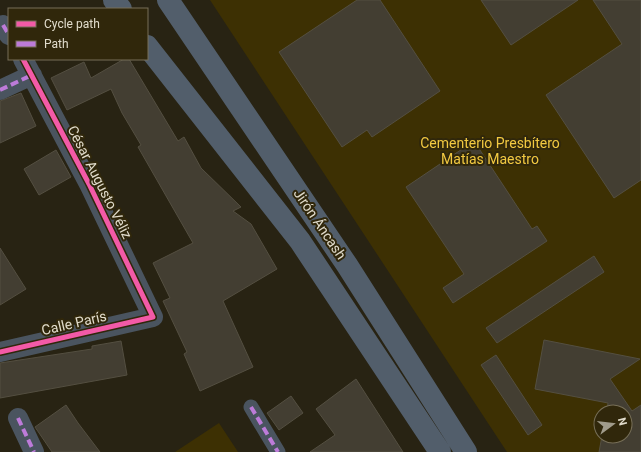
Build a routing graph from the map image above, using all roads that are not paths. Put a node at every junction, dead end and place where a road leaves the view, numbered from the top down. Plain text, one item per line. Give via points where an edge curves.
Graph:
1 (114, 0) edge
2 (168, 0) edge
3 (120, 8) edge
4 (148, 47) edge
5 (28, 67) edge
6 (0, 90) edge
7 (153, 317) joint
8 (0, 352) edge
9 (251, 407) dead end
10 (18, 418) dead end
11 (34, 452) edge
12 (278, 452) edge
13 (440, 452) edge
14 (466, 452) edge

1 - 3 main road
2 - 14 main road, Jirón Áncash via 348,265
4 - 13 main road, Jirón Áncash via 300,241
5 - 6 street
5 - 7 street, César Augusto Véliz via 89,184
7 - 8 street, Calle París
9 - 12 street
10 - 11 street

